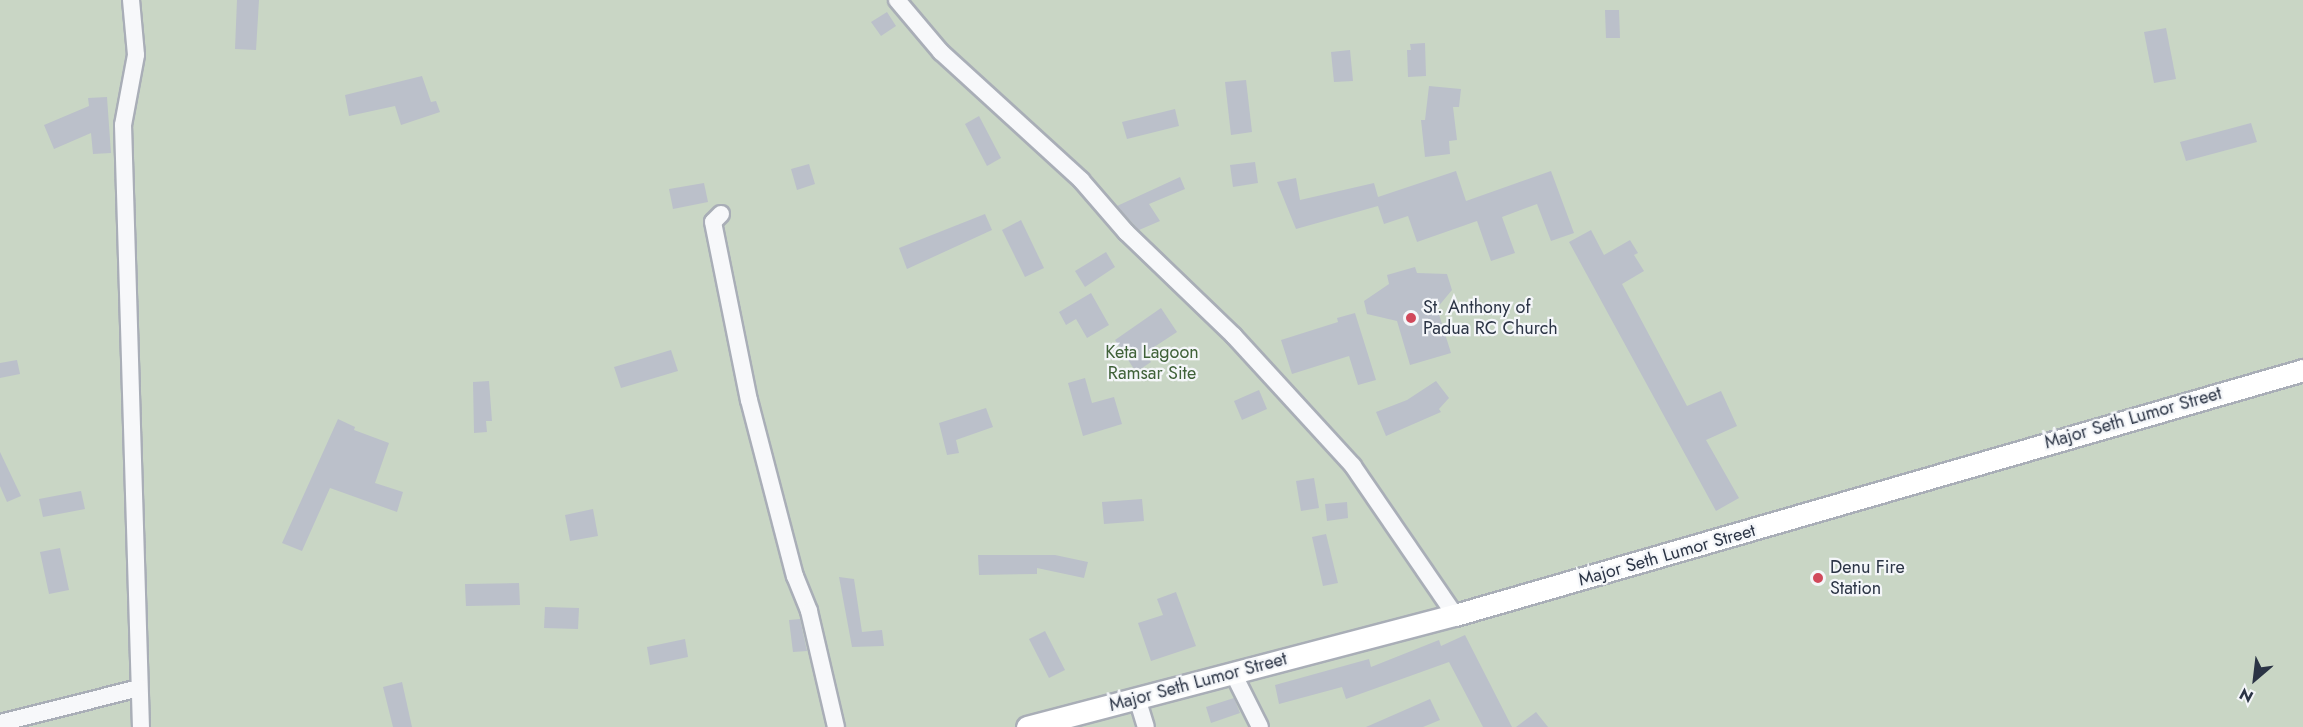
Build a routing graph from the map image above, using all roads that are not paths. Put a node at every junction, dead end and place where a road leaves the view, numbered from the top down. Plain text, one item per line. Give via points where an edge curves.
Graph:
1 (131, 0) edge
2 (897, 0) edge
3 (721, 214) dead end
4 (2303, 370) edge
5 (1455, 615) junction
6 (1233, 673) junction
7 (139, 688) junction
8 (1137, 698) junction
9 (0, 723) edge
10 (141, 727) edge
11 (836, 727) edge
12 (1027, 727) edge
13 (1146, 727) edge
14 (1260, 727) edge

1 - 7 street via 136,55 123,125
2 - 5 street via 941,52 1081,180 1126,232 1234,336 1353,466
3 - 11 street via 713,222 749,400 795,576 809,611
4 - 5 main road, Major Seth Lumor Street
5 - 6 main road, Major Seth Lumor Street
6 - 8 main road, Major Seth Lumor Street
6 - 14 street
7 - 9 street
7 - 10 street
8 - 12 main road, Major Seth Lumor Street
8 - 13 street

